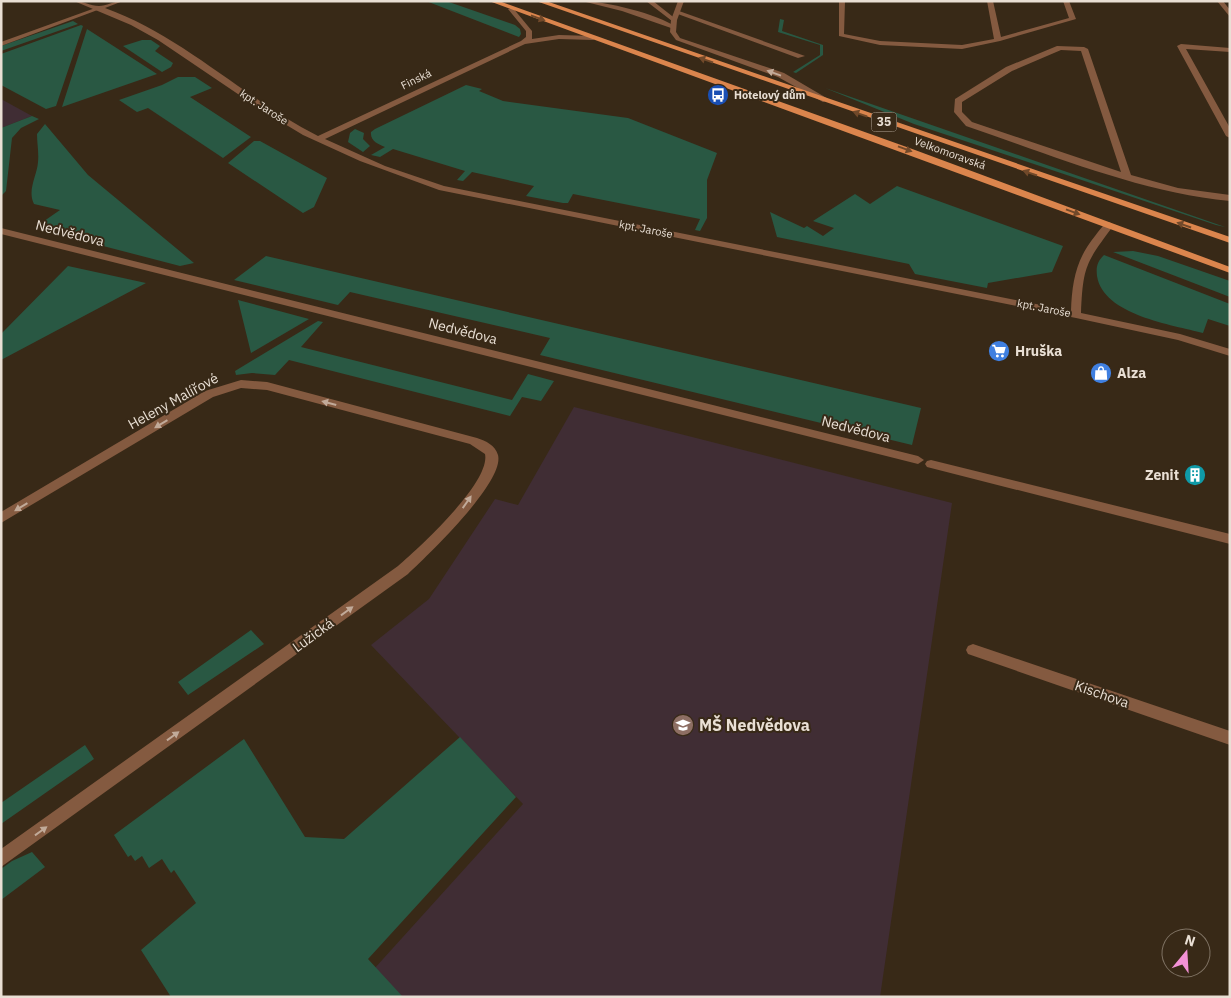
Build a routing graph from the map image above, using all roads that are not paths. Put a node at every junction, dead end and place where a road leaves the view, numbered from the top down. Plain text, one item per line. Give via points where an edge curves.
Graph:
1 (77, 1) edge
2 (120, 1) edge
3 (492, 1) edge
4 (539, 1) edge
5 (585, 1) edge
6 (649, 1) edge
7 (681, 1) edge
8 (842, 1) edge
9 (990, 1) edge
10 (1066, 1) edge
11 (1220, 1) edge
12 (100, 8) junction
13 (511, 8) junction
14 (677, 12) junction
15 (1230, 15) edge
16 (674, 24) junction
17 (593, 38) junction
18 (998, 40) junction
19 (523, 42) junction
20 (1, 44) edge
21 (1230, 50) edge
22 (801, 56) dead end
23 (832, 104) junction
24 (1230, 136) edge
25 (319, 139) junction
26 (1127, 177) junction
27 (1230, 198) edge
28 (1109, 225) junction
29 (1, 231) edge
30 (1230, 240) edge
31 (1230, 270) edge
32 (1076, 315) junction
33 (1230, 352) edge
34 (376, 415) joint
35 (1, 518) edge
36 (1230, 539) edge
37 (973, 650) dead end
38 (1230, 738) edge
39 (1, 859) edge

1 - 12 street, kpt. Jaroše
2 - 12 street
3 - 13 main road, Velkomoravská / 35
23 -> 4 main road, Velkomoravská / 35
5 - 16 street
6 - 16 street
7 - 14 street
8 - 18 street via 840,35 880,43 962,47
9 - 18 street
10 - 18 street via 1073,20
11 - 15 street
12 - 20 street
12 - 25 street, kpt. Jaroše via 161,40 288,123
13 -> 17 main road, Velkomoravská / 35
13 - 19 street via 529,31 529,38
14 - 16 street
14 - 22 street
23 -> 16 street via 781,75 678,40 674,36
17 - 19 street, Finská via 559,37
17 -> 28 main road, Velkomoravská / 35
19 - 25 street, Finská
21 - 24 street via 1181,46
30 -> 23 main road, Velkomoravská / 35
25 - 32 street, kpt. Jaroše via 358,158 442,188
26 - 26 street via 969,124 958,112 958,101 1009,69 1060,48 1084,48
26 - 27 street via 1170,190
28 - 31 main road, Velkomoravská / 35
28 - 32 street via 1090,246 1080,266
29 - 36 street, Nedvědova
32 - 33 street, kpt. Jaroše via 1180,337
34 -> 35 street, Heleny Malířové via 267,386 230,386 209,394
39 -> 34 street, Lužická via 403,570 446,529 490,467 491,452 473,440
37 - 38 street, Kischova

